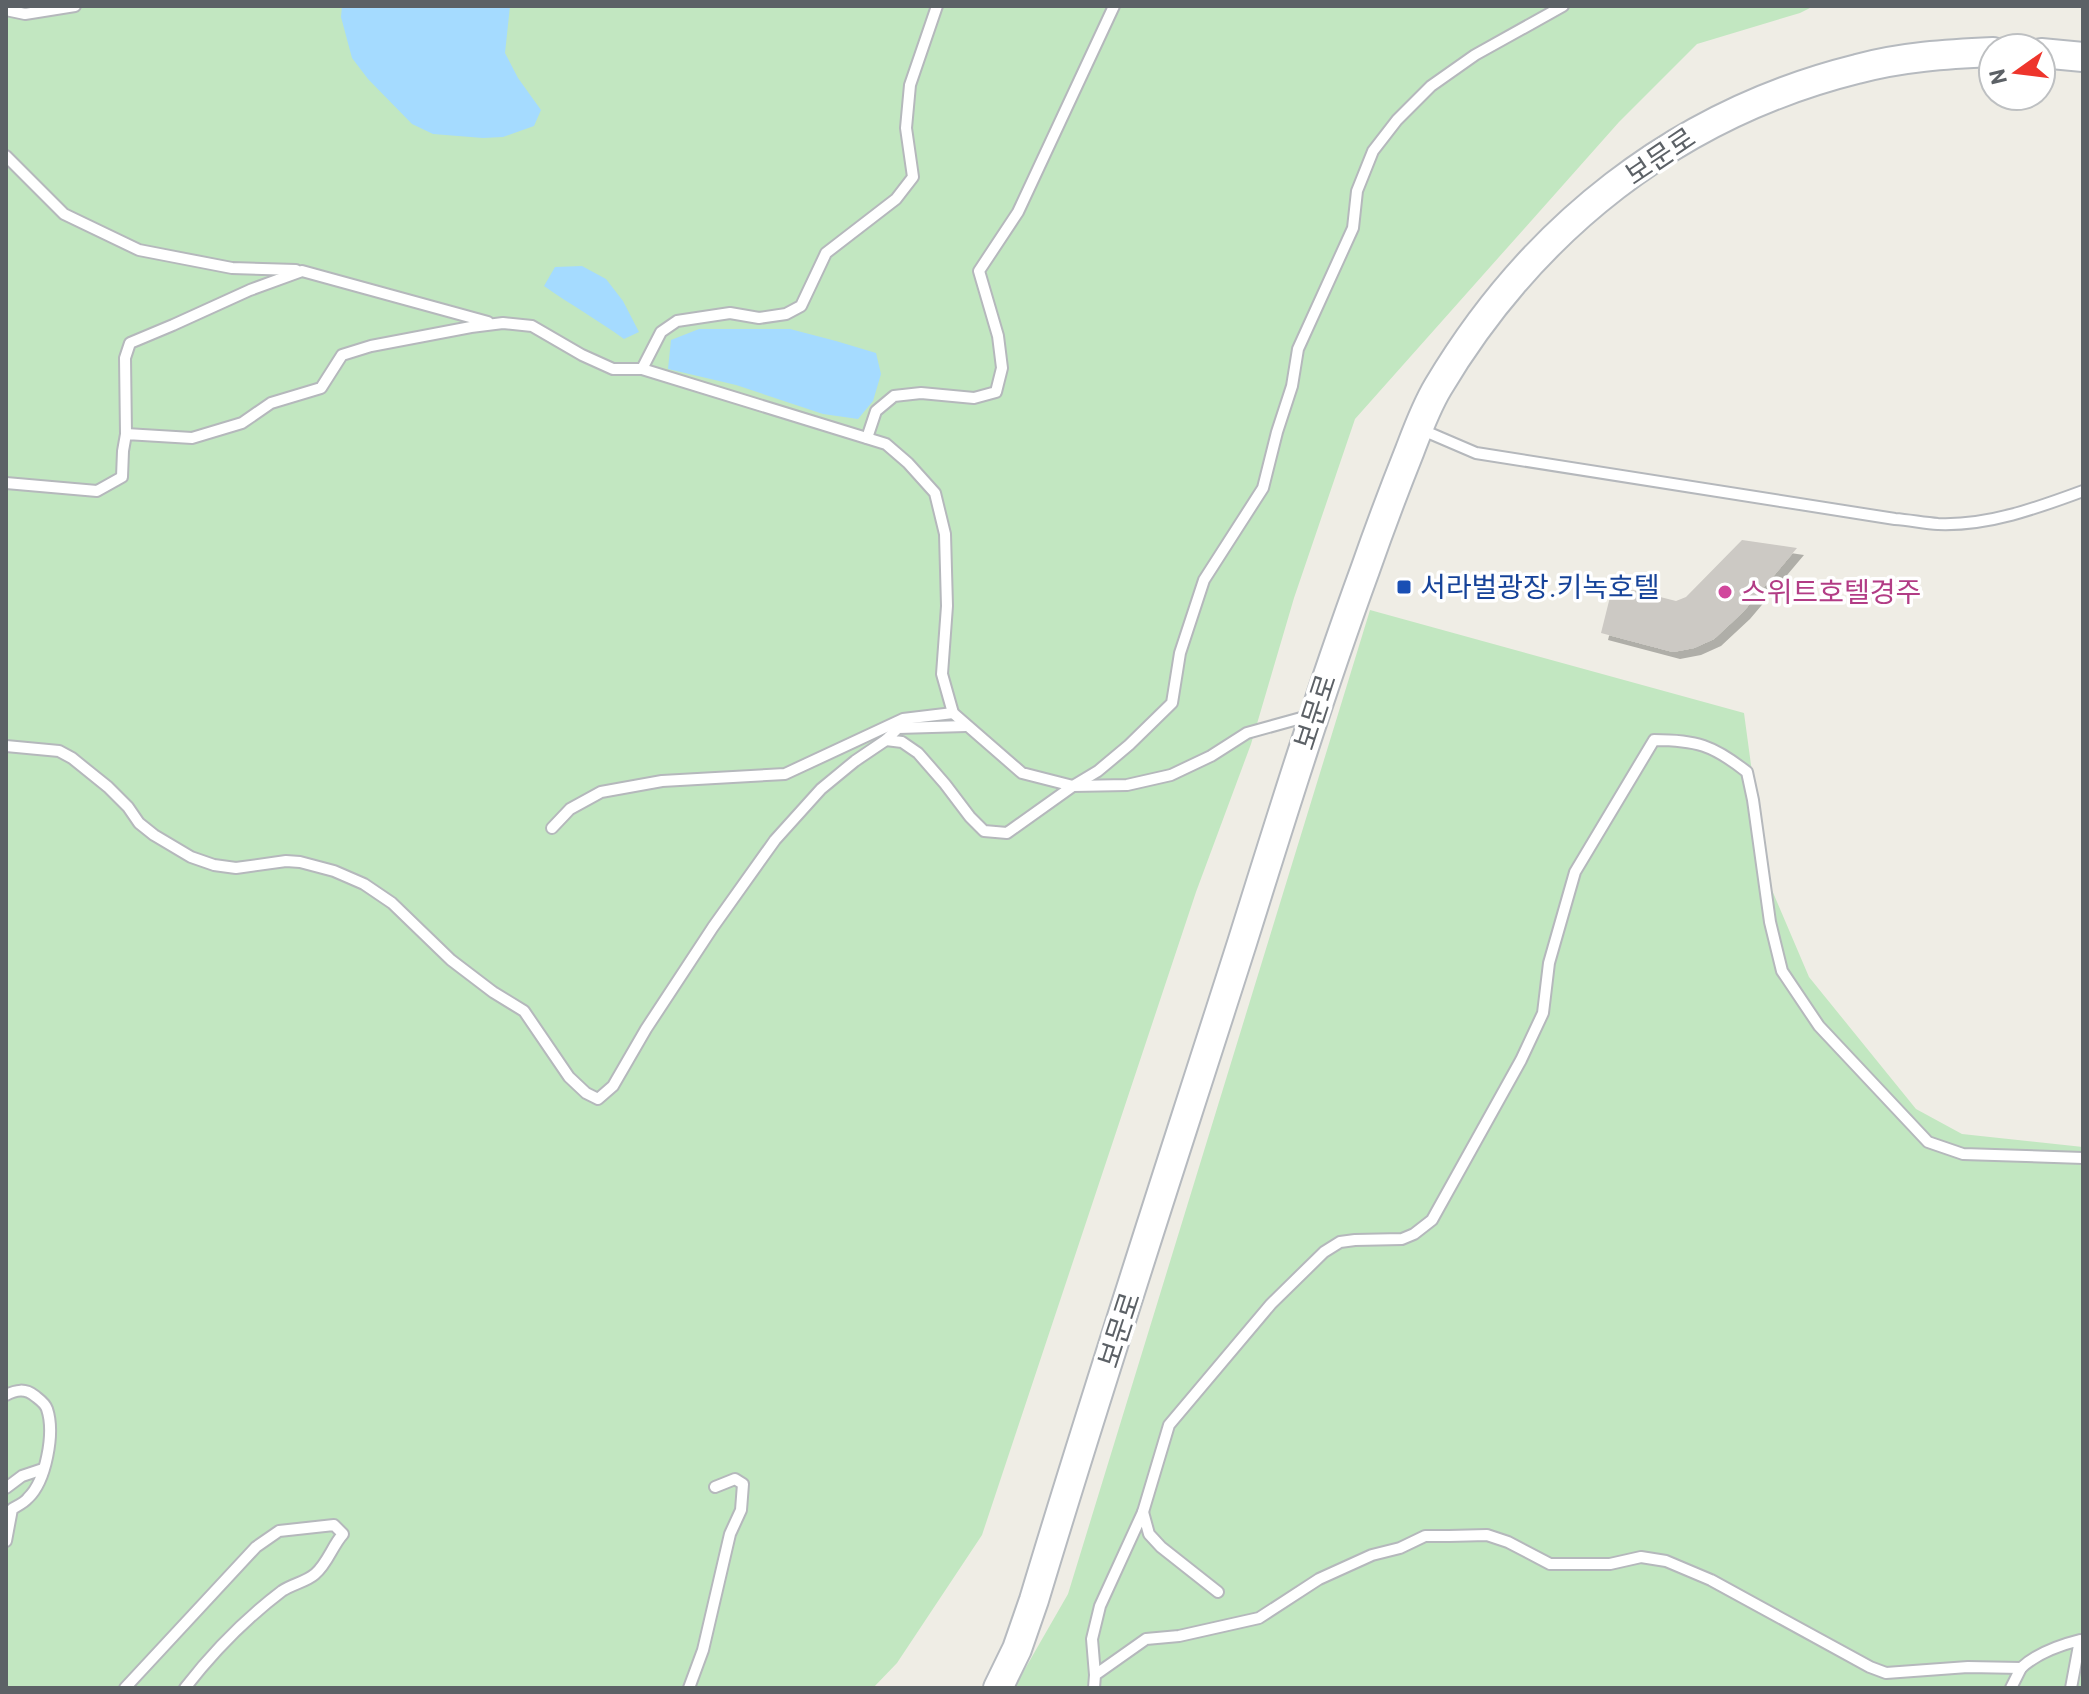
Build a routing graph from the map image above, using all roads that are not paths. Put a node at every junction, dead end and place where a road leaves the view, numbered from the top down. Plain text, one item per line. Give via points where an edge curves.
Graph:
1 (75, 6) edge
2 (937, 6) edge
3 (1114, 6) edge
4 (1563, 6) edge
5 (6, 10) edge
6 (1977, 53) edge
7 (2057, 55) edge
8 (2083, 57) edge
9 (6, 156) edge
10 (302, 271) junction
11 (494, 324) junction
12 (642, 369) junction
13 (1419, 429) junction
14 (126, 434) junction
15 (867, 438) junction
16 (6, 483) edge
17 (2083, 491) edge
18 (953, 713) junction
19 (1314, 714) junction
20 (966, 726) junction
21 (886, 740) junction
22 (6, 746) edge
23 (1073, 786) junction
24 (552, 828) dead end
25 (2083, 1158) edge
26 (6, 1395) edge
27 (43, 1469) junction
28 (715, 1487) dead end
29 (6, 1488) edge
30 (1143, 1512) junction
31 (6, 1541) edge
32 (1218, 1592) dead end
33 (2082, 1641) edge
34 (2021, 1668) junction
35 (1095, 1675) junction
36 (125, 1688) edge
37 (185, 1688) edge
38 (689, 1688) edge
39 (998, 1688) edge
40 (1094, 1688) edge
41 (2011, 1688) edge
42 (2071, 1688) edge

1 - 5 lane via 25,14
2 - 12 lane via 910,85 906,128 913,177 896,199 826,253 801,306 759,318 730,313 677,321 661,332
3 - 15 lane via 1018,212 979,271 998,336 1002,368 996,392 974,398 894,396 876,411
4 - 23 lane via 1431,86 1373,151 1357,191 1353,228 1298,349 1263,488 1204,580 1180,653 1172,703 1098,771
6 - 13 street, 보문로 via 1901,60 1819,80 1730,113 1641,165 1546,245 1499,297 1435,392
7 - 8 street
9 - 10 lane via 64,214 139,250 232,268
10 - 11 lane
10 - 14 lane via 130,343 125,358
11 - 12 lane via 532,326 613,369
11 - 14 lane via 342,355 321,388 271,403 242,423 192,438
12 - 15 lane
13 - 17 lane via 1476,453 1939,524 2017,514
13 - 19 street, 보문로
14 - 16 lane via 122,477 97,491
15 - 18 lane via 886,444 935,493 945,534 942,674
18 - 20 lane
18 - 24 lane via 903,719 785,774 662,781 601,792 570,809
19 - 23 lane via 1247,733 1171,775 1127,785
19 - 39 street, 보문로 via 1034,1600
20 - 21 lane via 898,728
20 - 23 lane via 1022,773
21 - 22 lane via 821,789 775,840 613,1086 598,1099 569,1077 524,1011 451,960 392,903 364,884 300,862 236,868 191,857 139,823 108,787 72,758 59,751
21 - 23 lane via 902,742 918,753 984,831 1007,833
25 - 30 lane via 1963,1154 1928,1142 1819,1026 1782,971 1747,772 1716,749 1686,740 1654,740 1575,872 1549,963 1543,1013 1432,1220 1402,1239 1340,1242 1271,1304 1169,1425
26 - 27 lane via 30,1392 46,1406 51,1431
27 - 29 lane
27 - 31 lane via 27,1500 12,1509
28 - 38 lane via 735,1479 743,1484 741,1510
30 - 32 lane via 1149,1534 1161,1547
30 - 35 lane via 1100,1606 1092,1639
33 - 34 lane
33 - 42 lane
34 - 35 lane via 1886,1673 1666,1561 1641,1557 1610,1564 1550,1564 1487,1535 1462,1535 1425,1536 1372,1555 1319,1579 1259,1618 1146,1639
34 - 41 lane
35 - 40 lane
36 - 37 lane via 256,1547 279,1531 334,1525 343,1534 314,1576 286,1588 256,1612

